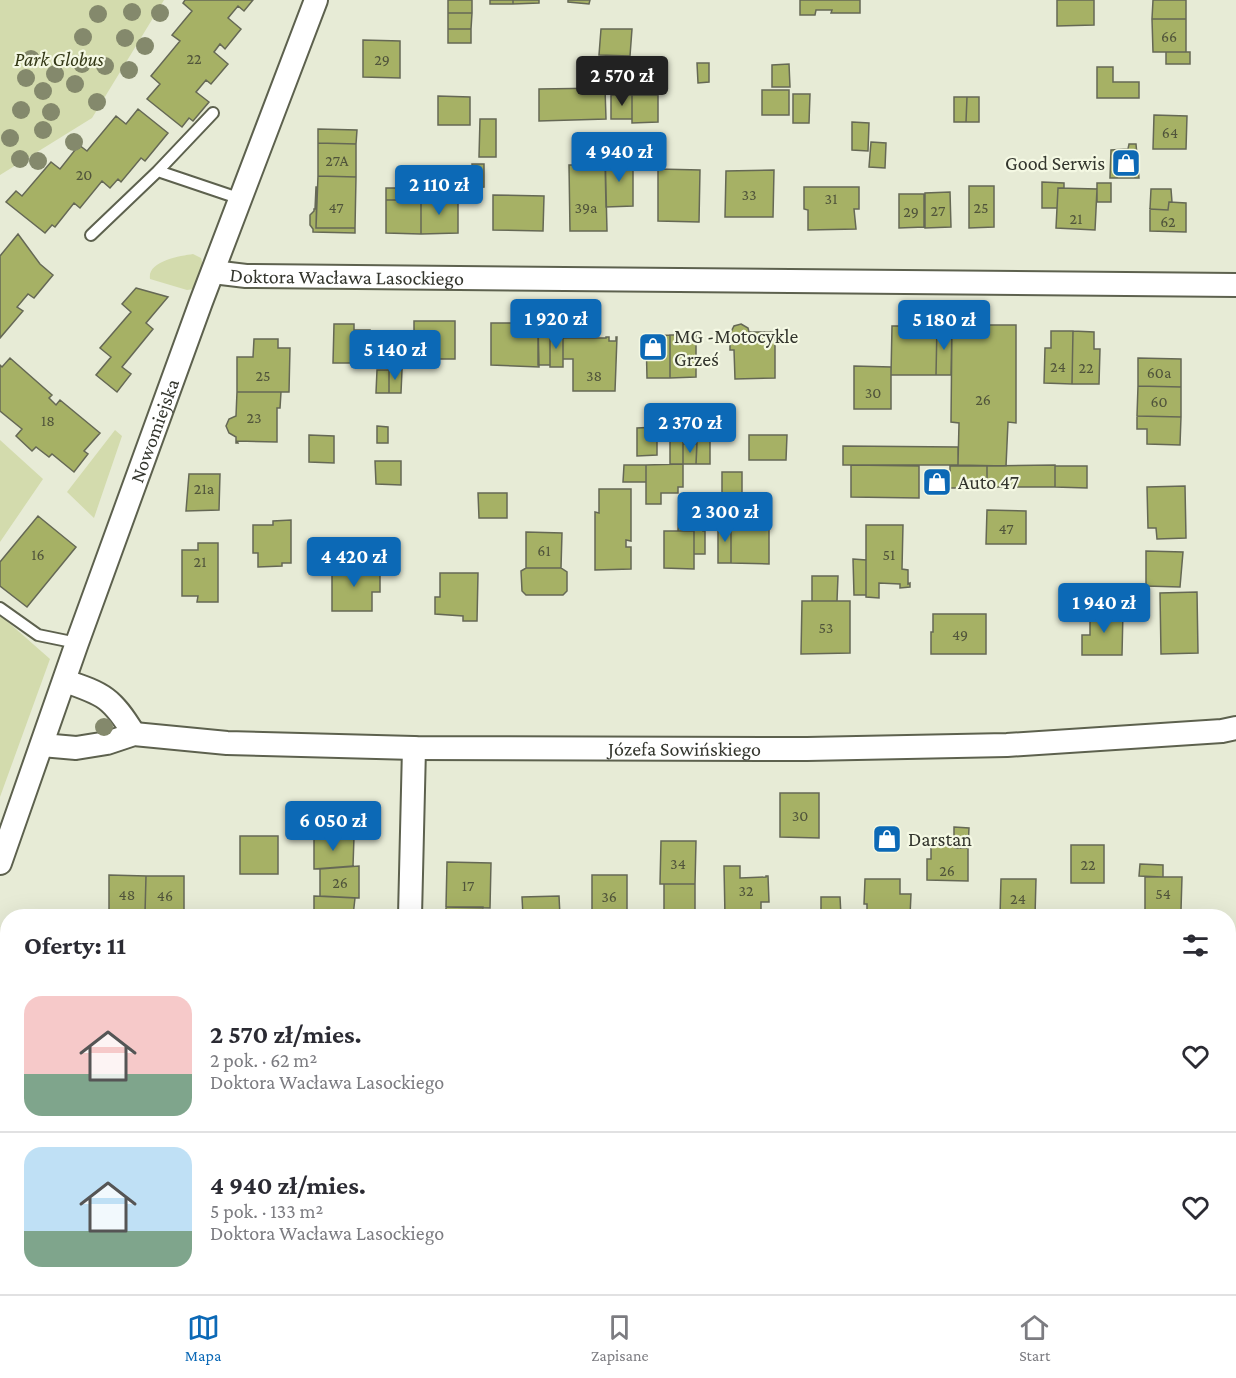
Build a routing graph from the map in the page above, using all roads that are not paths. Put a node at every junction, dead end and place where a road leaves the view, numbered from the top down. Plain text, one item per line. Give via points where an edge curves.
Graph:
1 (316, 0) edge
2 (213, 113) dead end
3 (158, 171) junction
4 (241, 199) junction
5 (91, 235) dead end
6 (213, 272) junction
7 (1236, 285) edge
8 (0, 608) edge
9 (77, 643) junction
10 (65, 681) junction
11 (1236, 728) edge
12 (134, 734) junction
13 (42, 745) junction
14 (414, 748) junction
15 (0, 863) edge
16 (410, 909) edge

1 - 4 street, Nowomiejska
2 - 3 lane
3 - 4 lane
3 - 5 lane
4 - 6 street, Nowomiejska
6 - 7 street, Doktora Wacława Lasockiego via 246,276
6 - 9 street, Nowomiejska
8 - 9 lane via 38,635
9 - 10 street, Nowomiejska
10 - 12 street via 111,701
10 - 13 street, Nowomiejska
11 - 14 street, Józefa Sowińskiego via 996,745 807,749
12 - 13 street, Józefa Sowińskiego via 76,748
12 - 14 street, Józefa Sowińskiego via 227,743
13 - 15 street, Nowomiejska
14 - 16 street

